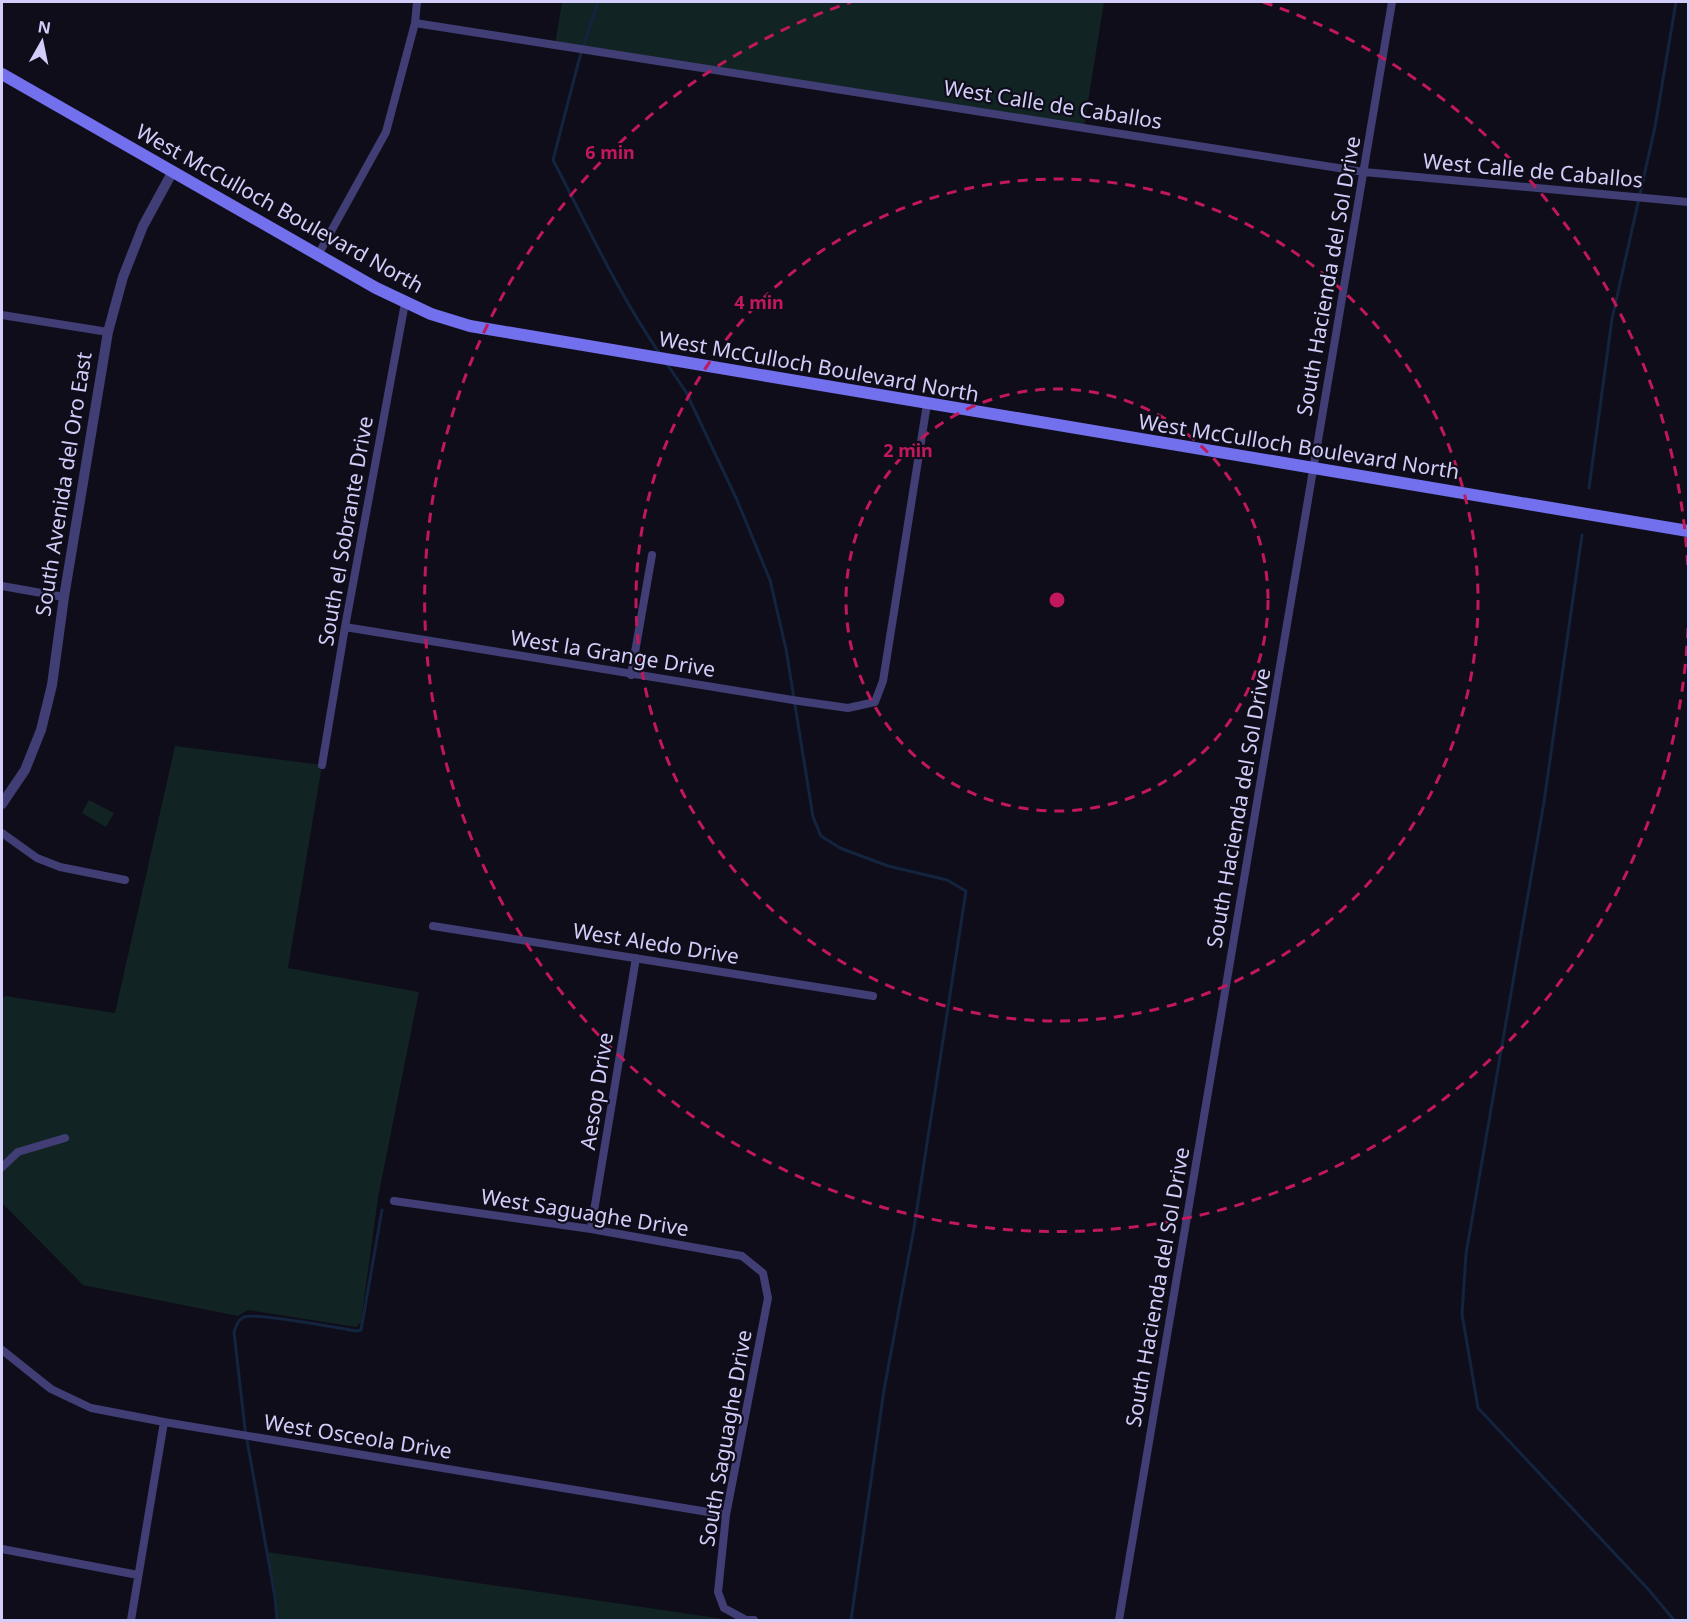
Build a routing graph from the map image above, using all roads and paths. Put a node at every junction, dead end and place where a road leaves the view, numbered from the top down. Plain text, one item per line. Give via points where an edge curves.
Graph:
1 (417, 2) edge
2 (1392, 2) edge
3 (415, 22) junction
4 (2, 74) edge
5 (173, 171) junction
6 (1364, 172) junction
7 (1689, 202) edge
8 (318, 255) junction
9 (405, 303) junction
10 (2, 315) edge
11 (108, 332) junction
12 (927, 404) junction
13 (1314, 468) junction
14 (1689, 531) edge
15 (652, 555) dead end
16 (2, 586) edge
17 (64, 597) junction
18 (345, 627) junction
19 (631, 675) junction
20 (322, 765) dead end
21 (2, 804) edge
22 (2, 833) edge
23 (125, 880) dead end
24 (433, 926) dead end
25 (636, 958) junction
26 (873, 996) dead end
27 (65, 1138) dead end
28 (2, 1167) edge
29 (394, 1202) dead end
30 (591, 1230) junction
31 (763, 1273) joint
32 (2, 1350) edge
33 (164, 1422) junction
34 (726, 1515) junction
35 (2, 1549) edge
36 (138, 1575) junction
37 (131, 1620) edge
38 (754, 1620) edge
39 (1119, 1620) edge

1 - 3 street
2 - 6 street, South Hacienda del Sol Drive
3 - 6 street, West Calle de Caballos
3 - 8 street via 386,132
4 - 5 main road, West McCulloch Boulevard North
5 - 8 main road, West McCulloch Boulevard North
5 - 11 street, South Avenida del Oro East via 131,254
6 - 7 street, West Calle de Caballos
6 - 13 street, South Hacienda del Sol Drive
8 - 9 main road, West McCulloch Boulevard North
9 - 12 main road, West McCulloch Boulevard North via 450,321 491,331
9 - 18 street, South el Sobrante Drive
10 - 11 street
11 - 17 street, South Avenida del Oro East
12 - 13 main road, West McCulloch Boulevard North
12 - 19 street, West la Grange Drive via 883,681 875,702 848,708
13 - 14 main road, West McCulloch Boulevard North
13 - 39 street, South Hacienda del Sol Drive
15 - 19 street
16 - 17 street
17 - 21 street, South Avenida del Oro East via 52,685 41,730 26,770
18 - 19 street, West la Grange Drive
18 - 20 street, South el Sobrante Drive
22 - 23 street via 37,858 60,867
24 - 25 street, West Aledo Drive
25 - 26 street, West Aledo Drive
25 - 30 street, Aesop Drive
27 - 28 street via 18,1152
29 - 30 street, West Saguaghe Drive
30 - 31 street, West Saguaghe Drive via 742,1256
31 - 34 street, South Saguaghe Drive via 768,1298
32 - 33 street, West Osceola Drive via 51,1389 91,1408
33 - 34 street, West Osceola Drive
33 - 36 street
34 - 38 street, South Saguaghe Drive via 718,1592 724,1608
35 - 36 street
36 - 37 street

